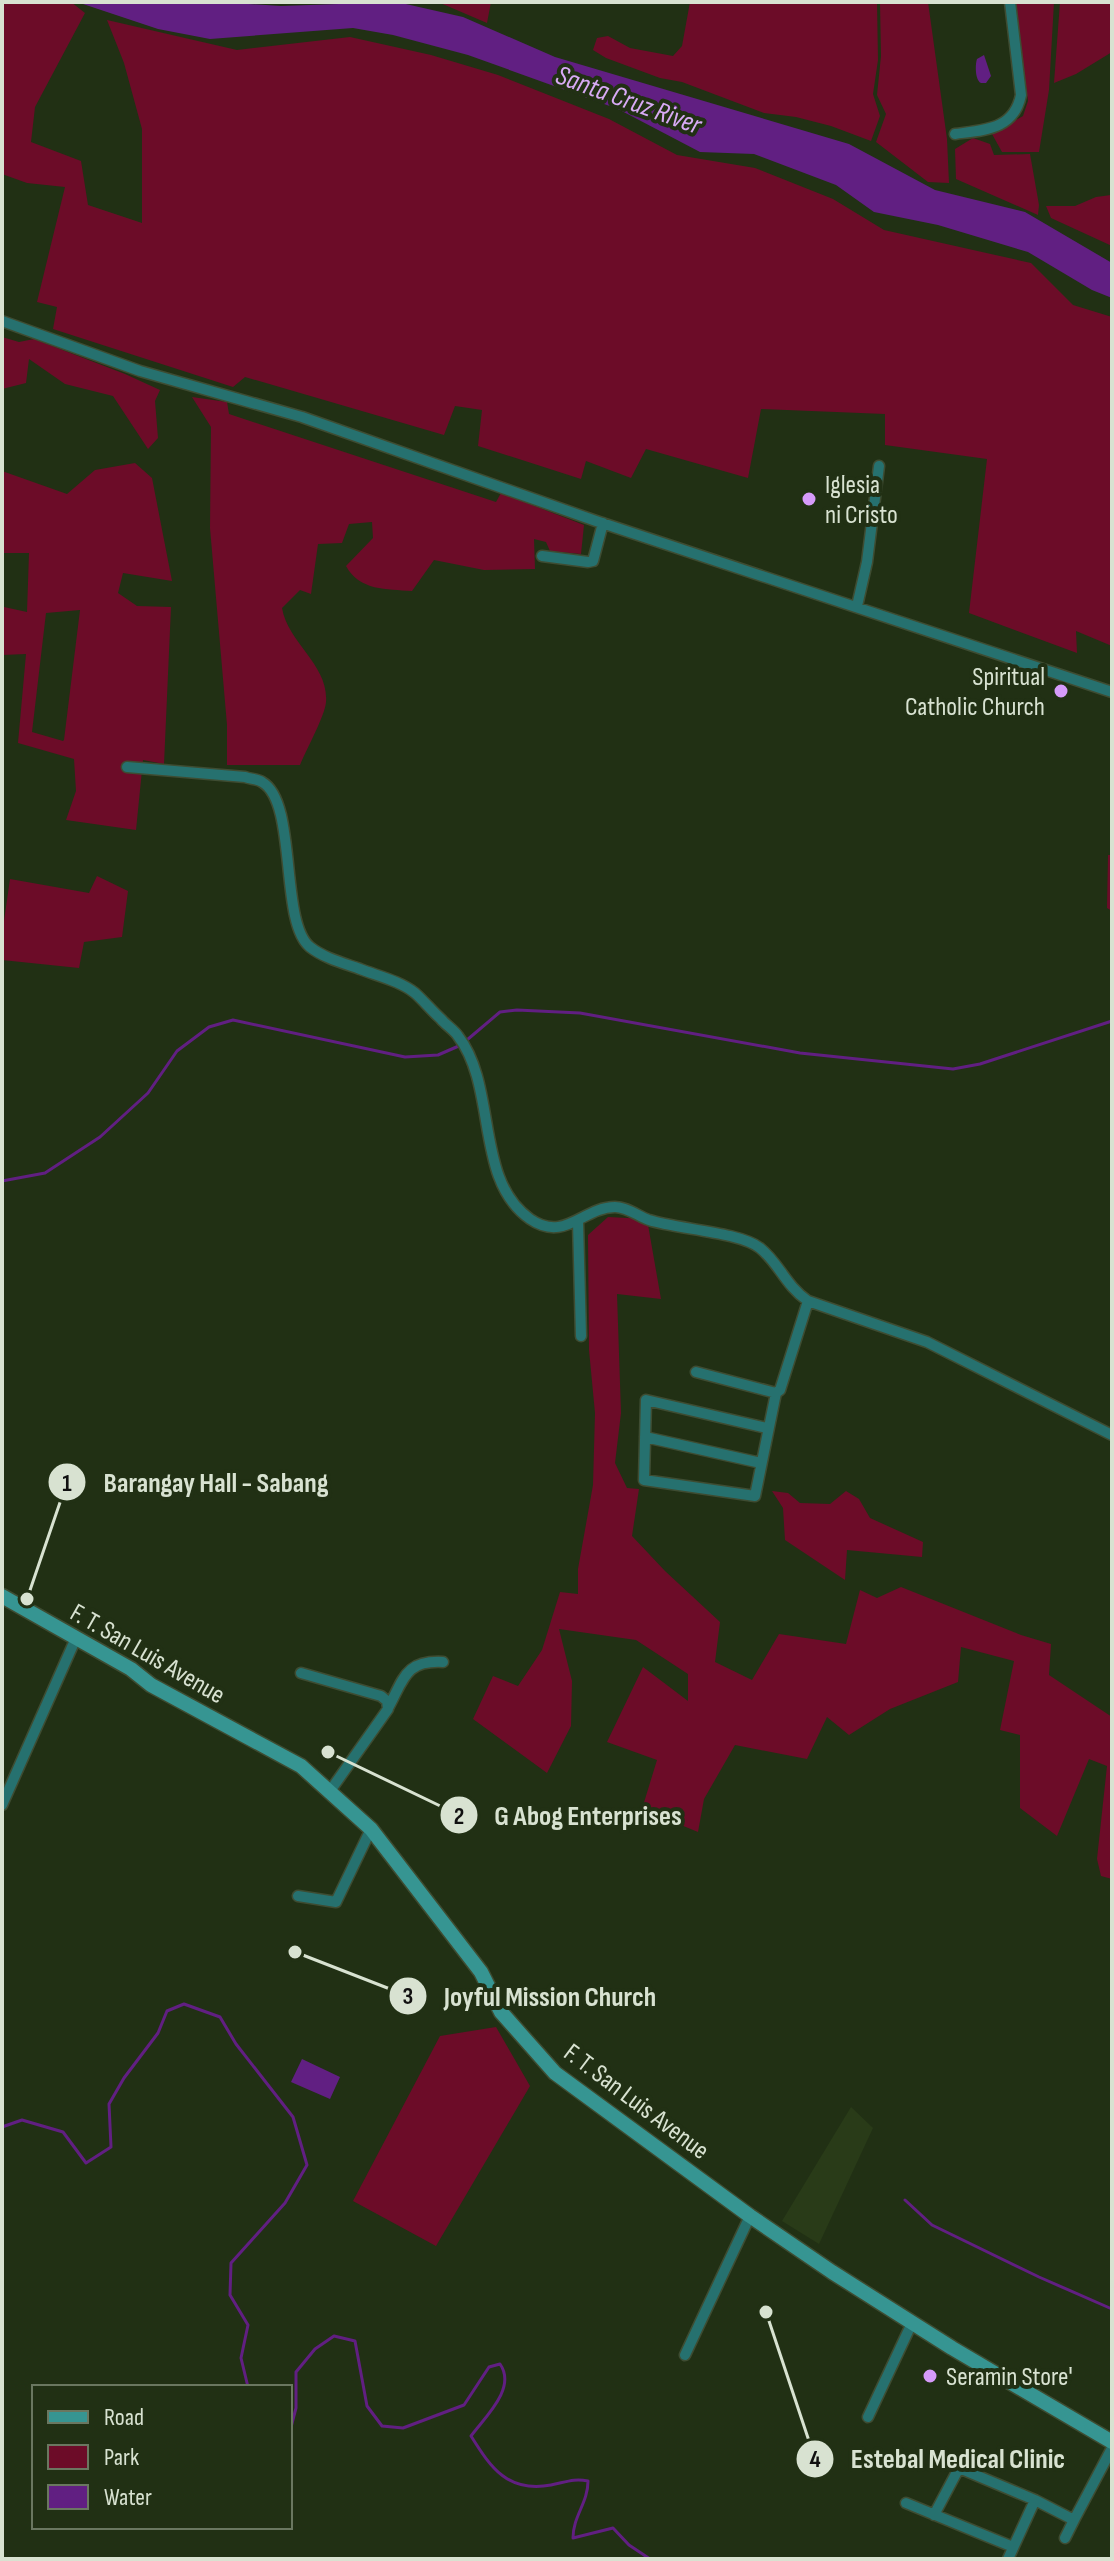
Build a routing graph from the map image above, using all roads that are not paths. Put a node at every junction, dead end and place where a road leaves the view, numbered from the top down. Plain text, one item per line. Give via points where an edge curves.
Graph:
1 (1010, 2) edge
2 (955, 134) dead end
3 (2, 321) edge
4 (879, 466) dead end
5 (603, 523) junction
6 (542, 556) dead end
7 (857, 606) junction
8 (1112, 692) edge
9 (127, 767) dead end
10 (578, 1222) junction
11 (808, 1301) junction
12 (581, 1336) dead end
13 (696, 1372) dead end
14 (776, 1393) junction
15 (767, 1428) junction
16 (1112, 1435) edge
17 (645, 1437) junction
18 (761, 1463) junction
19 (2, 1596) edge
20 (76, 1638) junction
21 (443, 1662) dead end
22 (301, 1673) dead end
23 (388, 1709) junction
24 (330, 1791) junction
25 (2, 1805) edge
26 (371, 1829) junction
27 (298, 1896) dead end
28 (750, 2216) junction
29 (912, 2323) junction
30 (685, 2355) dead end
31 (868, 2417) dead end
32 (1112, 2442) edge
33 (1112, 2448) edge
34 (1035, 2500) junction
35 (906, 2503) dead end
36 (934, 2515) junction
37 (1074, 2520) junction
38 (1065, 2538) dead end
39 (1013, 2547) junction
40 (1008, 2559) edge

1 - 2 street via 1021,95 1018,111 989,130
3 - 5 street via 140,371 302,417
4 - 7 street
5 - 6 street via 593,561
5 - 7 street
7 - 8 street
9 - 10 street via 263,782 274,795 283,831 300,936 327,957 414,992 459,1036 476,1071 498,1177 512,1201 542,1225
10 - 11 street via 617,1207 739,1239 759,1247 793,1291
10 - 12 street
11 - 14 street
11 - 16 street via 927,1342
13 - 14 street
14 - 15 street
15 - 17 street via 646,1400
15 - 18 street
17 - 18 street
17 - 18 street via 644,1480 755,1496
19 - 20 main road, F. T. San Luis Avenue
20 - 24 main road, F. T. San Luis Avenue via 301,1766
20 - 25 street
21 - 23 street via 420,1663 408,1670
22 - 23 street via 381,1696
23 - 24 street
24 - 26 main road, F. T. San Luis Avenue
26 - 27 street via 336,1902
26 - 28 main road, F. T. San Luis Avenue via 481,1972 501,2012 545,2063
28 - 29 main road, F. T. San Luis Avenue
28 - 30 street
29 - 31 street
29 - 32 main road, F. T. San Luis Avenue
33 - 37 street
34 - 36 street via 959,2468
34 - 37 street
34 - 39 street
35 - 36 street
36 - 39 street
37 - 38 street
39 - 40 street

